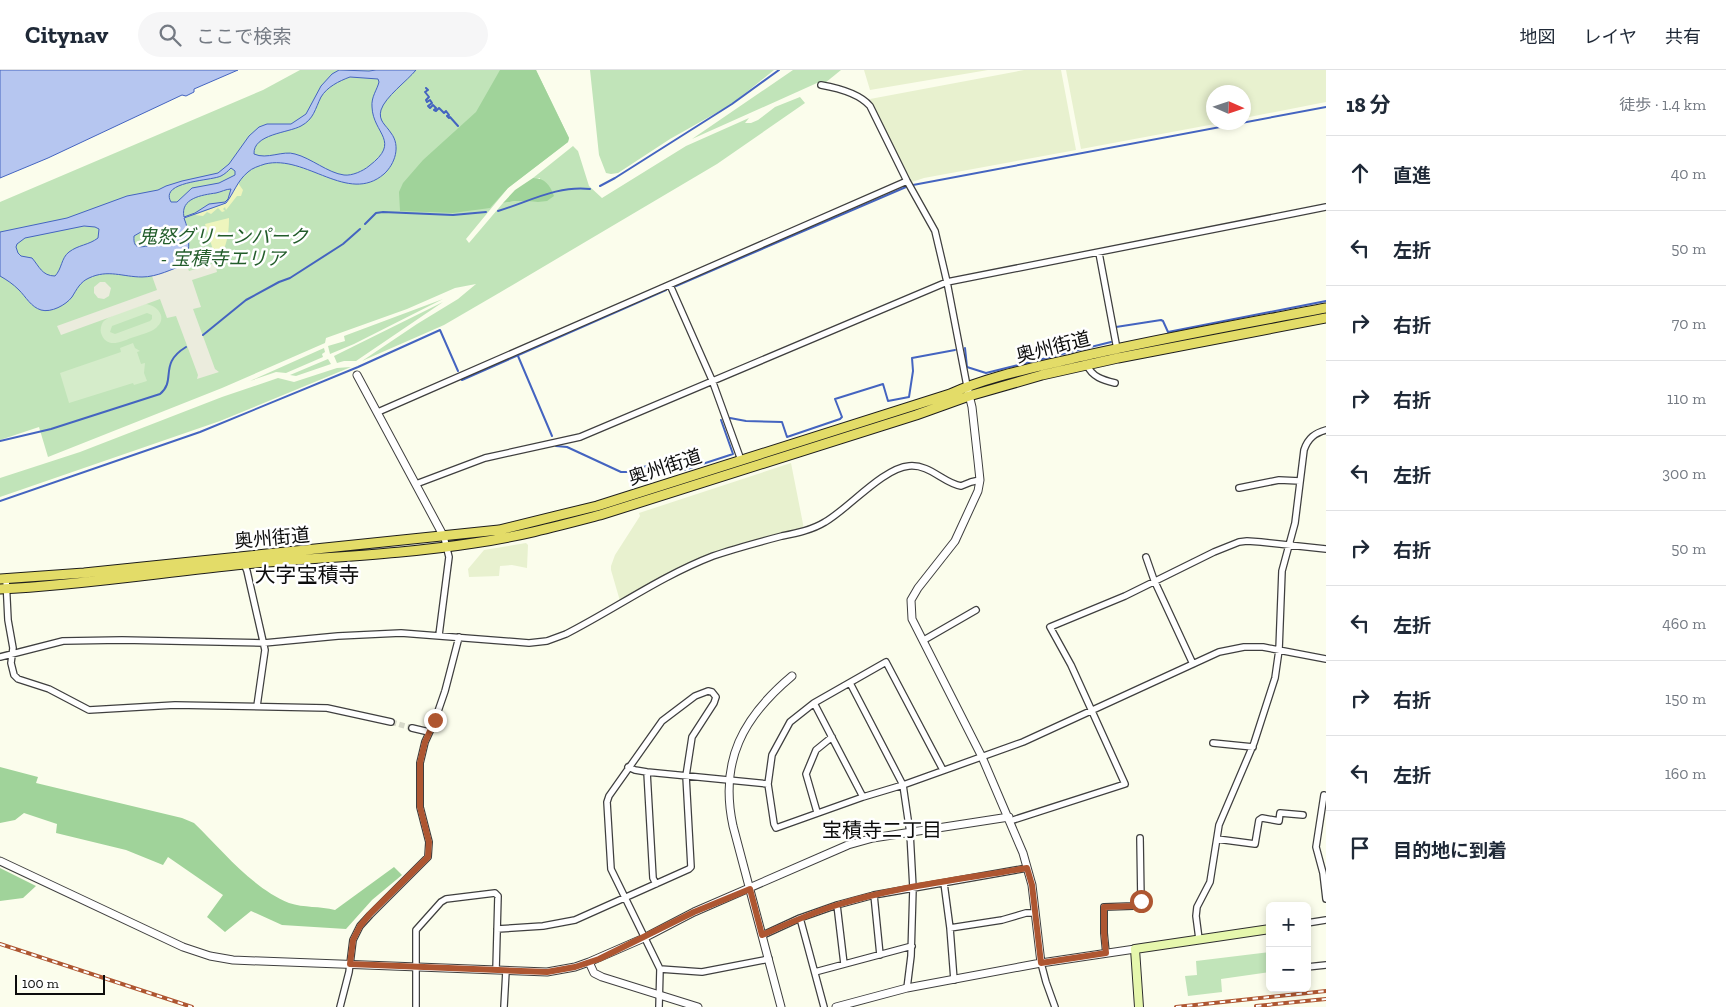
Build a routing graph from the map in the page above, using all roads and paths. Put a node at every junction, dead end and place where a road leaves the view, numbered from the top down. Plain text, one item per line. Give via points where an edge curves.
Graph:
1 (821, 85) dead end
2 (907, 181) junction
3 (1326, 207) edge
4 (1099, 253) junction
5 (947, 282) junction
6 (670, 285) junction
7 (1326, 308) edge
8 (1326, 318) edge
9 (1116, 349) junction
10 (1087, 365) junction
11 (357, 375) dead end
12 (712, 380) junction
13 (1115, 383) dead end
14 (967, 386) junction
15 (969, 396) junction
16 (378, 412) junction
17 (1326, 430) edge
18 (741, 460) junction
19 (980, 480) junction
20 (1300, 481) junction
21 (416, 484) junction
22 (1240, 488) dead end
23 (444, 537) junction
24 (1289, 545) junction
25 (448, 547) junction
26 (1326, 548) edge
27 (1146, 557) dead end
28 (244, 564) junction
29 (3, 579) edge
30 (1154, 580) junction
31 (3, 589) edge
32 (976, 610) dead end
33 (439, 636) junction
34 (459, 637) junction
35 (924, 640) junction
36 (264, 644) junction
37 (1279, 650) junction
38 (12, 654) junction
39 (0, 657) edge
40 (1326, 659) edge
41 (1193, 664) junction
42 (792, 676) dead end
43 (850, 683) junction
44 (814, 703) junction
45 (257, 706) junction
46 (1091, 712) junction
47 (391, 722) tunnel mouth
48 (412, 728) tunnel mouth
49 (429, 732) junction
50 (832, 737) junction
51 (1213, 743) dead end
52 (1253, 747) junction
53 (982, 757) junction
54 (628, 767) junction
55 (943, 770) junction
56 (647, 772) junction
57 (686, 776) junction
58 (730, 780) junction
59 (768, 784) junction
60 (904, 785) junction
61 (1324, 795) dead end
62 (863, 797) junction
63 (817, 812) junction
64 (1303, 815) dead end
65 (1009, 819) junction
66 (910, 833) junction
67 (1140, 838) dead end
68 (1217, 839) junction
69 (0, 861) edge
70 (1027, 868) junction
71 (944, 883) junction
72 (656, 884) junction
73 (913, 888) junction
74 (750, 889) junction
75 (874, 895) junction
76 (625, 898) junction
77 (1326, 899) edge
78 (837, 905) junction
79 (1035, 912) junction
80 (800, 918) junction
81 (1326, 920) edge
82 (1311, 922) edge
83 (950, 928) junction
84 (497, 929) junction
85 (1266, 930) edge
86 (762, 935) junction
87 (644, 938) junction
88 (1199, 939) junction
89 (912, 946) junction
90 (1135, 949) junction
91 (1106, 953) junction
92 (880, 955) junction
93 (769, 959) junction
94 (589, 962) junction
95 (1041, 963) junction
96 (350, 964) junction
97 (844, 964) junction
98 (1326, 965) edge
99 (1311, 967) edge
100 (416, 968) junction
101 (660, 969) junction
102 (496, 970) junction
103 (506, 970) junction
104 (815, 972) junction
105 (954, 980) junction
106 (907, 988) junction
107 (660, 995) junction
108 (340, 1007) edge
109 (416, 1007) edge
110 (504, 1007) edge
111 (659, 1007) edge
112 (698, 1007) edge
113 (781, 1007) edge
114 (824, 1007) edge
115 (836, 1007) edge
116 (1055, 1007) edge
117 (1139, 1007) edge

1 - 2 street via 854,95 870,106
2 - 5 street via 935,231
2 - 6 street
3 - 4 street
4 - 5 street
4 - 9 street
5 - 12 street
5 - 14 street
6 - 12 street
6 - 16 street
7 - 9 highway, 奥州街道
8 - 10 highway, 奥州街道
9 - 14 highway, 奥州街道
10 - 13 street via 1096,377
10 - 15 highway, 奥州街道
11 - 16 street
12 - 18 street
12 - 21 street via 580,437 485,458
14 - 15 street
14 - 18 highway, 奥州街道
15 - 19 street
15 - 25 highway, 奥州街道 via 600,515 520,535
16 - 21 street
17 - 20 street via 1308,440
18 - 23 highway, 奥州街道 via 547,520
19 - 34 street via 961,486 924,467 902,467 825,522 807,530 735,548 688,567 558,638 529,643
19 - 35 street via 977,497 955,541 911,600 912,619
20 - 22 street via 1280,480
20 - 24 street
21 - 23 street
23 - 25 street
23 - 29 highway, 奥州街道
24 - 26 street
24 - 30 street via 1239,542
24 - 37 street via 1282,571
25 - 28 highway, 奥州街道
25 - 33 street
27 - 30 street
28 - 31 highway, 奥州街道
28 - 36 street
29 - 31 street
30 - 41 street
30 - 46 street via 1125,596 1050,627
31 - 38 street
32 - 35 street
33 - 34 street
33 - 36 street via 363,634
34 - 49 street via 445,691
35 - 53 street
36 - 38 street via 63,641
36 - 45 street
37 - 40 street
37 - 41 street via 1244,647 1219,652
37 - 52 street via 1275,678
38 - 39 street
38 - 45 street via 11,663 18,679 49,689 89,710 175,705
41 - 46 street
42 - 58 street via 767,699 746,728 733,759
43 - 44 street
43 - 55 street via 886,662
43 - 60 street
44 - 50 street
44 - 59 street via 790,722 772,755
45 - 47 street via 336,709
46 - 53 street
46 - 65 street via 1125,784
48 - 49 street
49 - 96 street via 420,763 419,781 420,807 429,842 428,857 360,926 353,940
50 - 62 street
50 - 63 street via 816,750 806,774
51 - 52 street
52 - 68 street via 1225,808
53 - 55 street
53 - 65 street
54 - 56 street
54 - 57 street via 667,716 695,696 712,692 716,697 714,702 692,737
54 - 76 street via 607,802 611,869
55 - 60 street
56 - 57 street
56 - 72 street via 653,878
57 - 58 street
57 - 72 street via 691,867
58 - 59 street
58 - 74 street via 730,812
59 - 63 street via 776,828
60 - 62 street
60 - 66 street
61 - 77 street via 1316,847
62 - 63 street
64 - 68 street via 1280,813 1279,821 1262,818 1256,844
65 - 66 street
65 - 70 street
66 - 73 street
66 - 74 street via 848,845
67 - 91 street via 1141,901 1134,906 1104,907
68 - 88 street via 1210,882 1197,907
69 - 96 street via 183,947 210,956 233,960
70 - 71 street
70 - 79 street
71 - 73 street
71 - 83 street
72 - 76 street
73 - 75 street
73 - 89 street
74 - 86 street
74 - 87 street via 694,912
75 - 78 street
75 - 92 street
76 - 84 street via 575,920
76 - 87 street
78 - 80 street
78 - 97 street
79 - 83 street
79 - 95 street
80 - 86 street
80 - 104 street
81 - 82 street
83 - 105 street
84 - 100 street via 498,896 495,893 441,902 416,930
84 - 102 street
85 - 88 main road
86 - 93 street
87 - 94 street
87 - 101 street
88 - 90 main road
89 - 92 street
89 - 106 street
90 - 91 street
90 - 117 main road
91 - 95 street
92 - 97 street
93 - 101 street via 702,972
93 - 113 street
94 - 103 street via 547,972
94 - 107 street via 594,973 602,977
95 - 105 street
95 - 116 street
96 - 100 street
96 - 108 street
97 - 104 street
98 - 99 street
100 - 102 street
100 - 109 street
101 - 107 street
102 - 103 street
103 - 110 street
104 - 114 street
105 - 106 street
106 - 115 street
107 - 111 street
107 - 112 street

